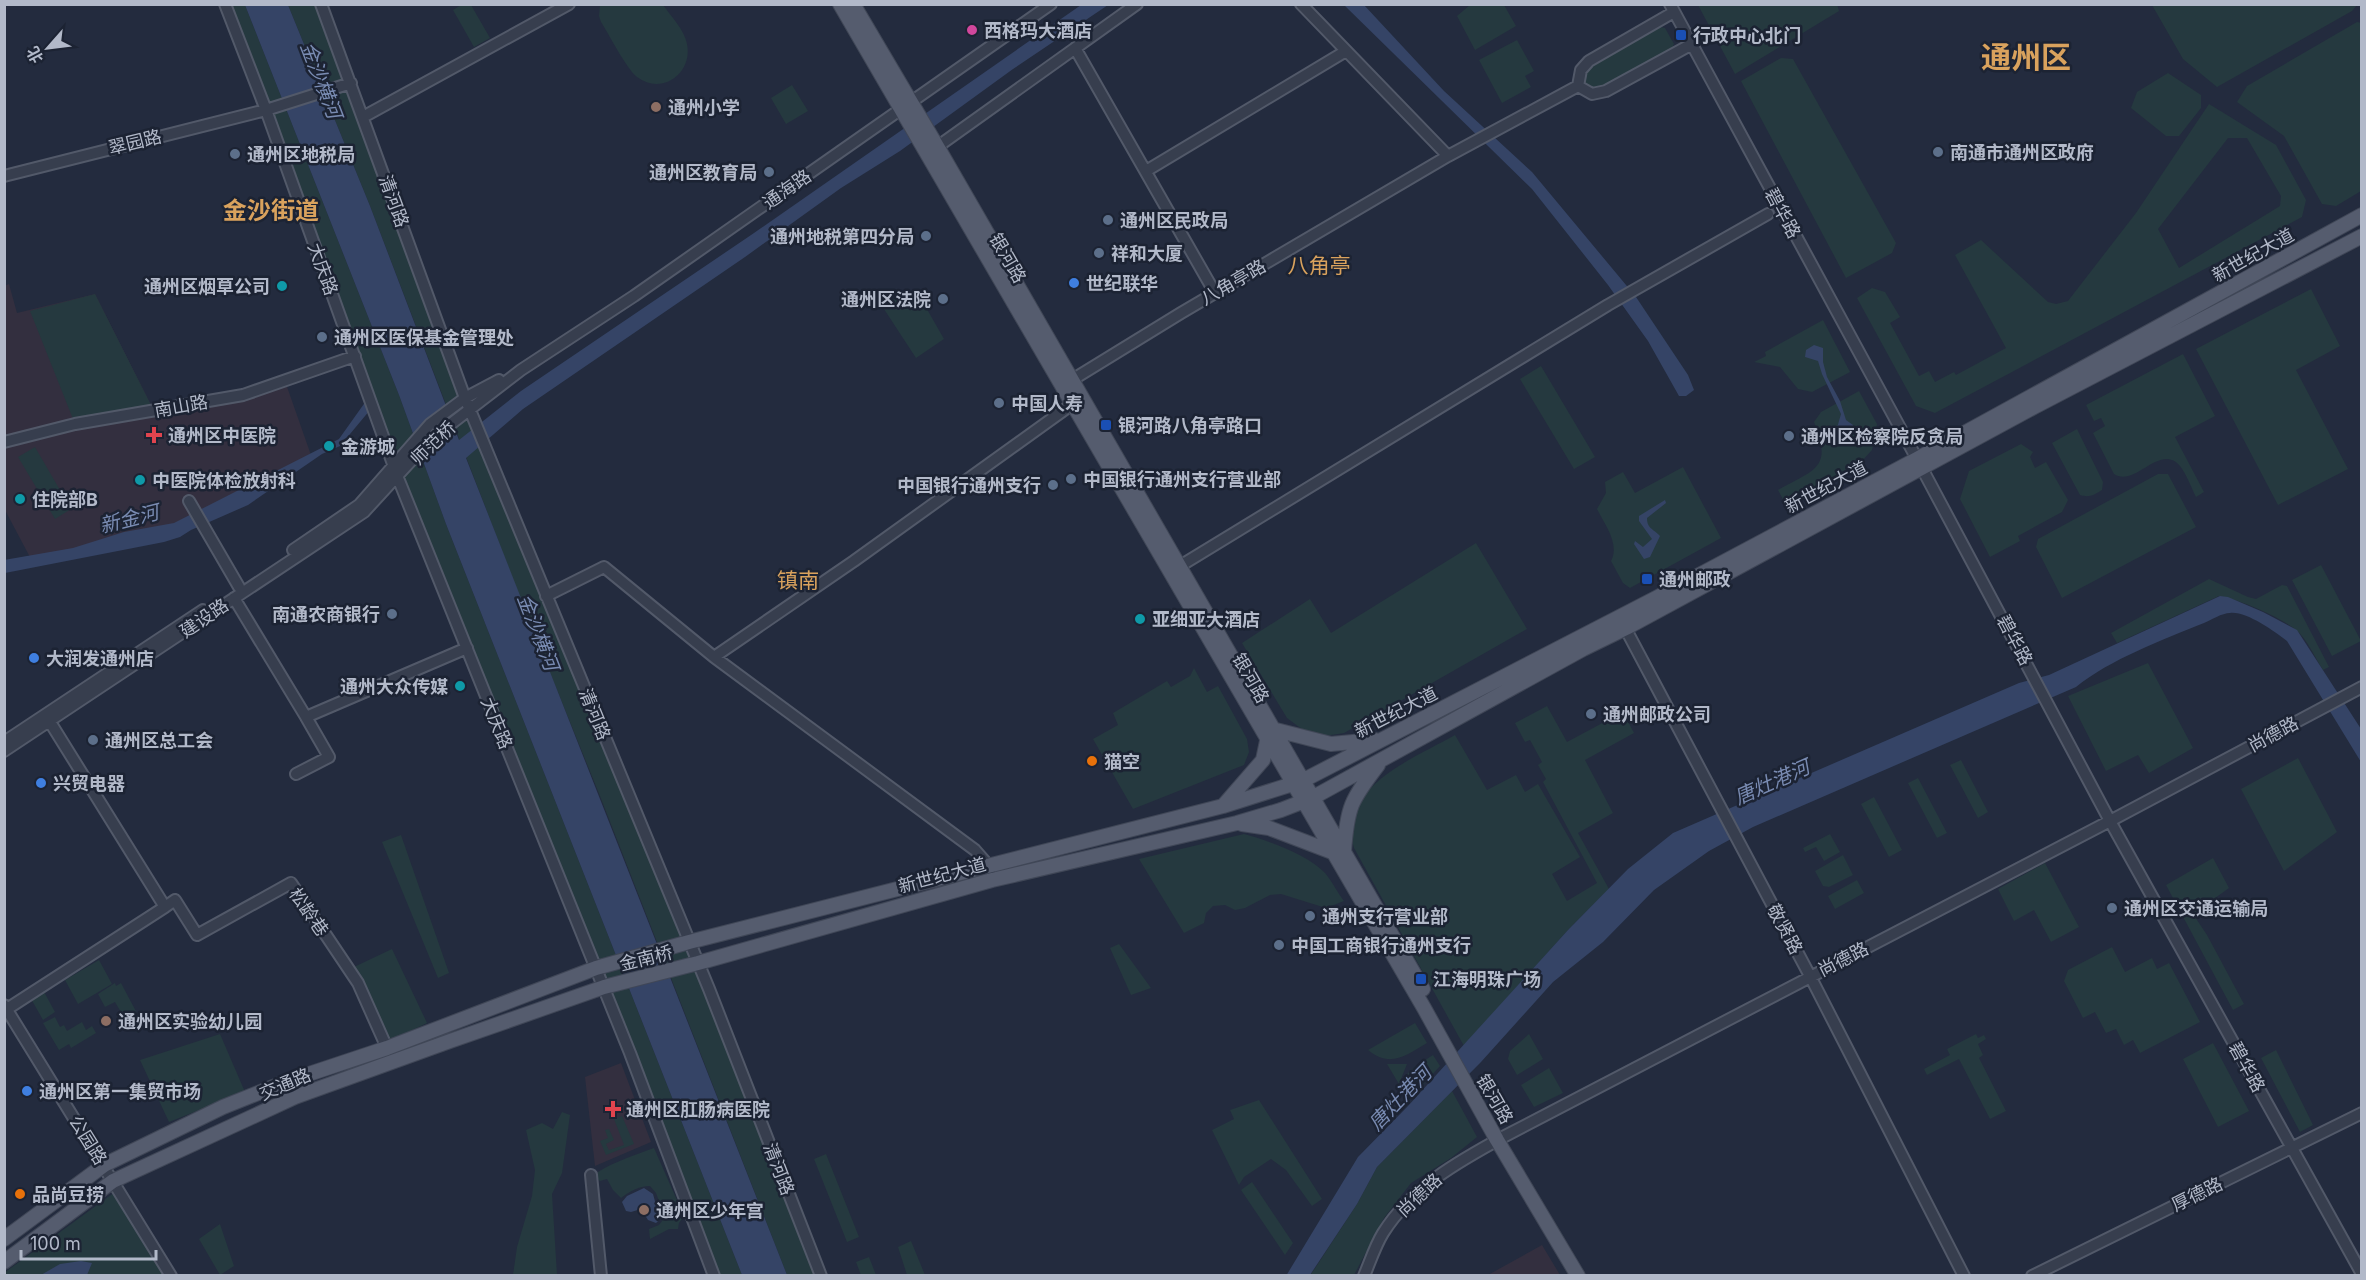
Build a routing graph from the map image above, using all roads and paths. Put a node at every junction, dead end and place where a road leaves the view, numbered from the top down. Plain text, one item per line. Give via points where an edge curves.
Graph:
1 (225, 4) edge
2 (321, 4) edge
3 (569, 4) edge
4 (840, 4) edge
5 (853, 4) edge
6 (1051, 4) edge
7 (1137, 4) edge
8 (1301, 4) edge
9 (1672, 8) edge
10 (1692, 44) junction
11 (1075, 48) junction
12 (1346, 51) junction
13 (351, 83) junction
14 (1578, 86) junction
15 (906, 106) junction
16 (266, 110) junction
17 (363, 117) junction
18 (936, 153) junction
19 (1448, 156) junction
20 (1146, 171) junction
21 (4, 176) edge
22 (1768, 214) dead end
23 (2361, 215) edge
24 (2361, 237) edge
25 (1215, 293) junction
26 (354, 356) junction
27 (521, 370) junction
28 (1066, 384) junction
29 (465, 398) junction
30 (1076, 401) junction
31 (470, 410) junction
32 (4, 442) edge
33 (1920, 464) junction
34 (394, 466) junction
35 (398, 478) junction
36 (191, 505) dead end
37 (1180, 566) junction
38 (238, 587) junction
39 (546, 596) junction
40 (234, 598) junction
41 (1623, 622) junction
42 (467, 648) junction
43 (714, 657) junction
44 (2361, 687) edge
45 (306, 717) junction
46 (50, 722) junction
47 (1270, 735) junction
48 (1383, 739) junction
49 (4, 742) edge
50 (4, 751) edge
51 (1383, 758) junction
52 (296, 774) dead end
53 (1298, 783) junction
54 (1307, 800) junction
55 (1223, 806) junction
56 (2110, 821) junction
57 (1237, 823) junction
58 (1338, 852) junction
59 (991, 873) junction
60 (165, 906) junction
61 (689, 942) junction
62 (698, 963) junction
63 (596, 968) junction
64 (1810, 976) junction
65 (604, 987) junction
66 (6, 1007) edge
67 (387, 1048) junction
68 (2361, 1113) edge
69 (1501, 1138) junction
70 (2293, 1147) junction
71 (104, 1166) junction
72 (591, 1175) dead end
73 (113, 1181) junction
74 (4, 1239) edge
75 (4, 1262) edge
76 (2044, 1273) edge
77 (2361, 1274) edge
78 (171, 1275) edge
79 (601, 1275) edge
80 (714, 1275) edge
81 (821, 1275) edge
82 (1364, 1275) edge
83 (1578, 1275) edge
84 (1587, 1275) edge
85 (1964, 1275) edge
86 (2032, 1275) edge

1 - 16 street, 大庆路
2 - 13 street, 清河路
3 - 17 street
4 - 15 main road, 银河路
5 - 15 main road, 银河路
6 - 15 street, 通海路
7 - 11 street
8 - 12 street
9 - 10 street, 碧华路
9 - 14 street via 1589,61 1581,70
10 - 14 street via 1606,91 1592,94
10 - 33 street, 碧华路
11 - 18 street
11 - 20 street
12 - 19 street
12 - 20 street
13 - 16 street, 翠园路
13 - 17 street, 清河路
14 - 19 street, 八角亭路
15 - 18 main road, 银河路
15 - 27 street, 通海路
16 - 21 street, 翠园路
16 - 26 street, 大庆路
17 - 29 street, 清河路
18 - 28 main road, 银河路
19 - 25 street, 八角亭路
20 - 25 street
22 - 37 street via 1631,291
23 - 33 main road, 新世纪大道
24 - 33 main road, 新世纪大道
25 - 28 street, 八角亭路
26 - 32 street, 南山路 via 243,395 75,424
26 - 34 street, 大庆路
27 - 29 street, 通海路
27 - 31 street, 通海路
28 - 30 main road, 银河路
29 - 31 street, 清河路
29 - 34 street, 师范桥 via 430,424
30 - 37 main road, 银河路
30 - 43 street
30 - 47 main road, 银河路
31 - 35 street, 师范桥 via 430,440
31 - 39 street, 清河路
33 - 41 main road, 新世纪大道
33 - 56 street, 碧华路
34 - 35 street, 大庆路
34 - 38 street, 建设路 via 359,505
35 - 40 street, 建设路 via 364,512
35 - 42 street, 大庆路
36 - 38 street
37 - 47 main road, 银河路
38 - 49 street, 建设路
39 - 43 street via 604,567
39 - 61 street, 清河路
40 - 45 street
40 - 46 street, 建设路
41 - 48 main road, 新世纪大道
41 - 51 main road, 新世纪大道 via 1583,649
41 - 64 street, 敬贤路
42 - 45 street
42 - 63 street, 大庆路
43 - 59 street via 975,850
44 - 56 street, 尚德路
45 - 52 street via 329,757
46 - 50 street, 建设路
46 - 60 street
47 - 48 main road via 1331,744
47 - 53 main road, 银河路
47 - 55 main road via 1263,760
48 - 53 main road, 新世纪大道
51 - 54 main road, 新世纪大道
51 - 58 main road via 1356,794
53 - 54 main road, 银河路
53 - 55 main road, 新世纪大道
54 - 57 main road, 新世纪大道
54 - 58 main road, 银河路
55 - 59 main road, 新世纪大道
56 - 64 street, 尚德路
56 - 70 street, 碧华路
57 - 58 main road via 1269,828
57 - 59 main road, 新世纪大道
58 - 69 main road, 银河路
59 - 61 main road, 新世纪大道
59 - 62 main road, 新世纪大道
60 - 66 street
60 - 67 street, 松龄巷 via 175,900 197,935 291,882 358,983
61 - 62 street, 清河路
61 - 63 main road, 金南桥
62 - 65 main road, 金南桥
62 - 81 street, 清河路
63 - 65 street, 大庆路
63 - 67 main road, 交通路
64 - 69 street, 尚德路
64 - 85 street, 敬贤路
65 - 73 main road, 交通路 via 295,1097
65 - 80 street
66 - 71 street, 公园路
67 - 71 main road, 交通路 via 223,1107
68 - 70 street, 厚德路
69 - 82 street, 尚德路 via 1438,1175 1405,1203 1382,1234
69 - 83 main road, 银河路
69 - 84 main road, 银河路
70 - 76 street, 厚德路
70 - 77 street, 碧华路
71 - 73 street, 公园路
71 - 74 main road, 交通路
72 - 79 street
73 - 75 main road, 交通路
73 - 78 street, 公园路
76 - 86 street, 厚德路

